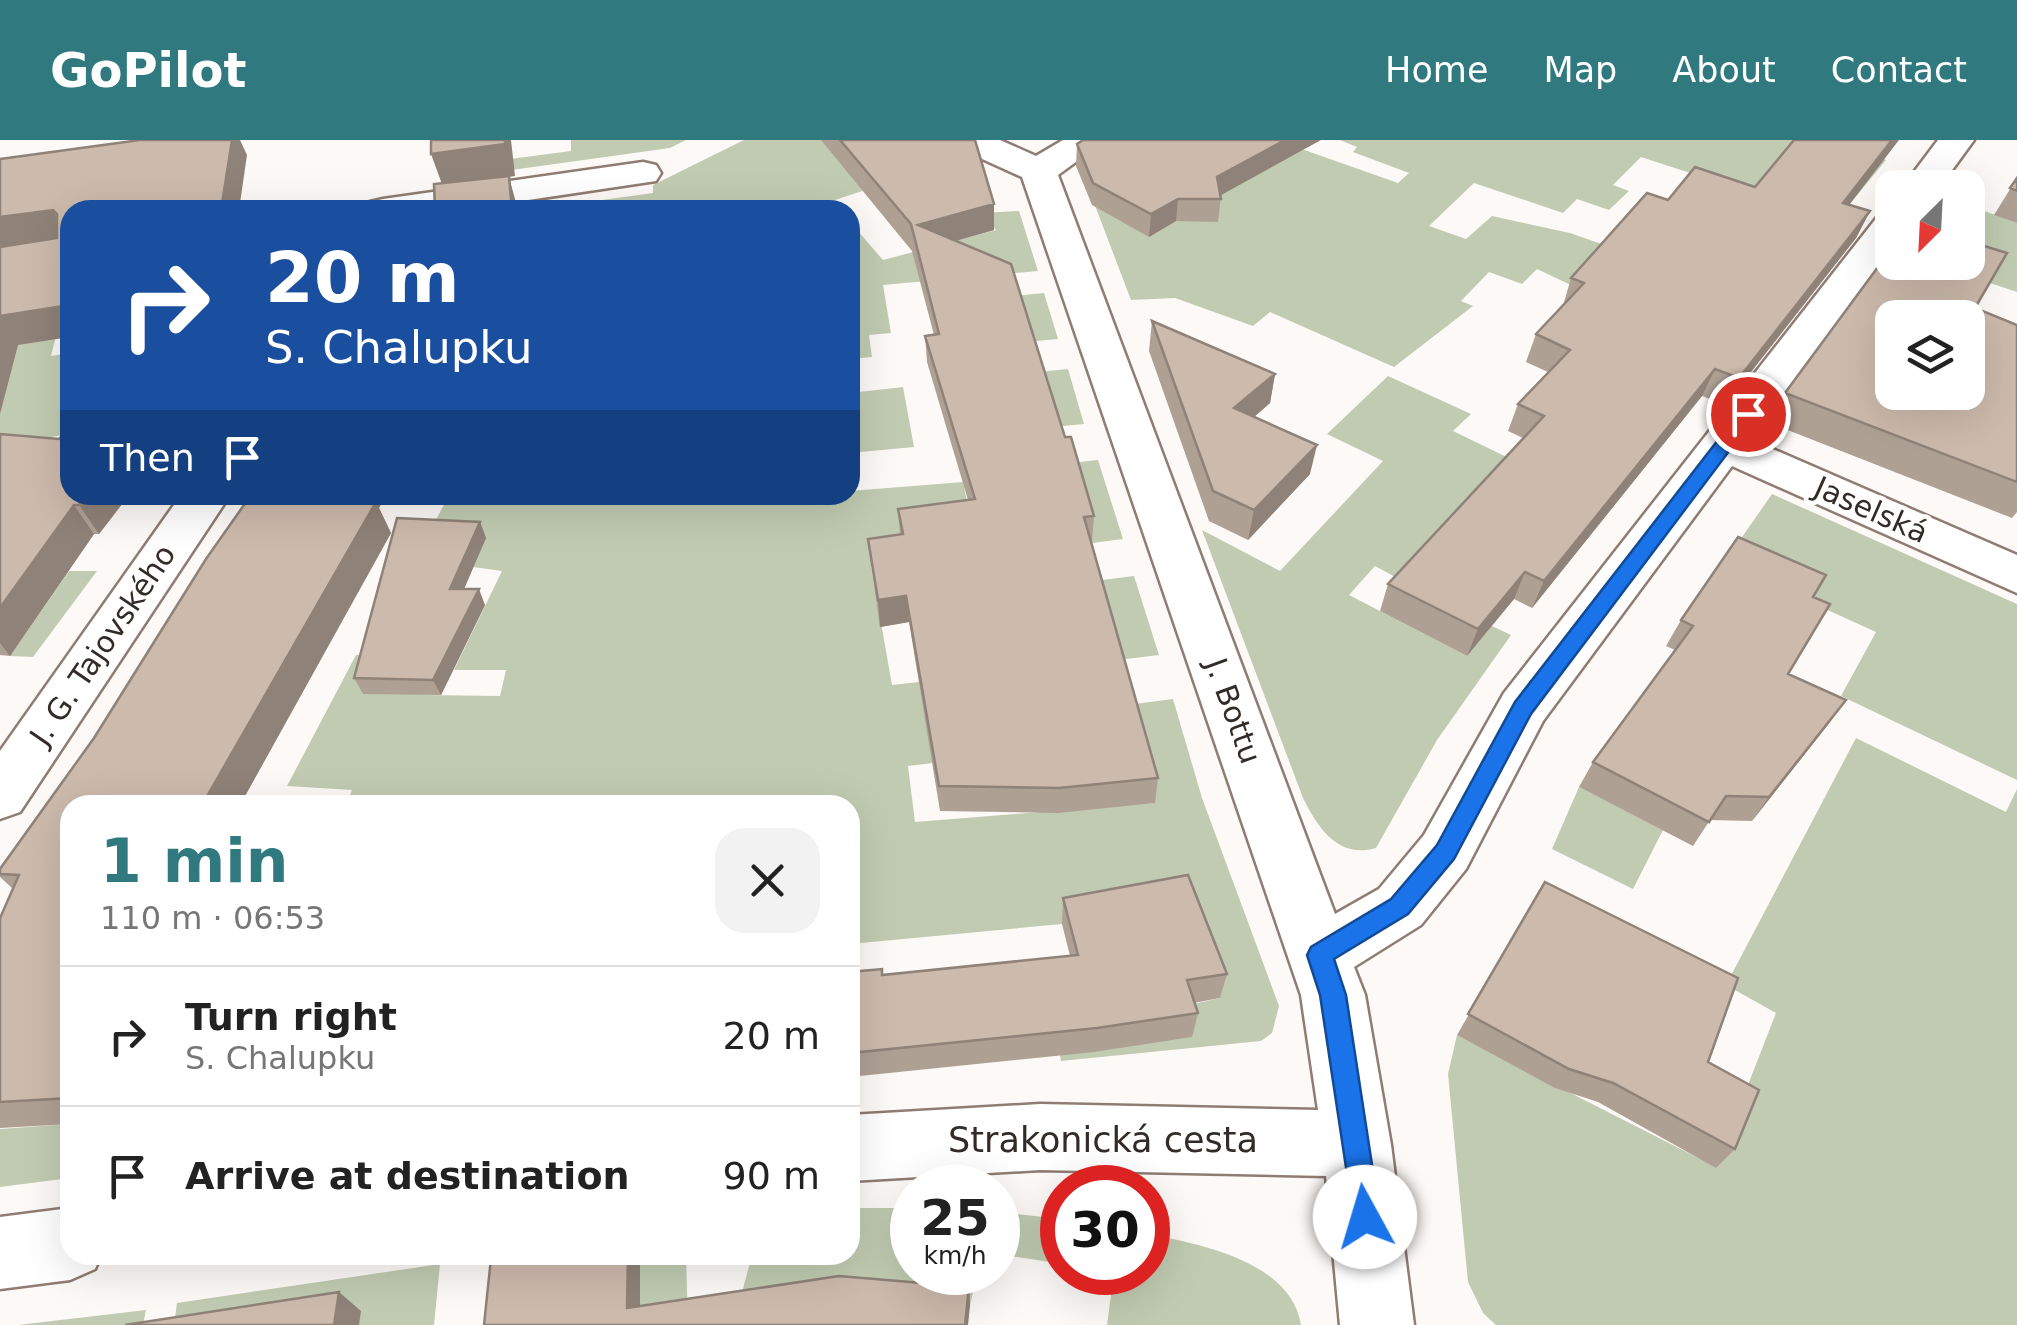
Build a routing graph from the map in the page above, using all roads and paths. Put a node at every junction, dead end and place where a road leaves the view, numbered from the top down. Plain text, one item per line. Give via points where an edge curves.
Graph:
1 (971, 140) edge
2 (1088, 140) edge
3 (1956, 140) edge
4 (1038, 170) junction
5 (1934, 170) edge
6 (642, 173) dead end
7 (453, 200) edge
8 (1875, 246) edge
9 (1724, 445) junction
10 (199, 505) edge
11 (2017, 575) edge
12 (0, 796) edge
13 (1320, 955) junction
14 (1357, 1145) junction
15 (860, 1147) edge
16 (60, 1245) edge
17 (0, 1254) edge
18 (1377, 1325) edge

1 - 4 street
2 - 4 street
3 - 5 street
4 - 13 street, J. Bottu
6 - 7 street
8 - 9 street
9 - 11 street, Jaselská
9 - 13 street via 1522,708 1446,852 1400,906
10 - 12 street, J. G. Tajovského
13 - 14 street, J. Bottu via 1333,995
14 - 15 street, Strakonická cesta via 1154,1134 946,1138
14 - 18 street, J. Bottu
16 - 17 street

